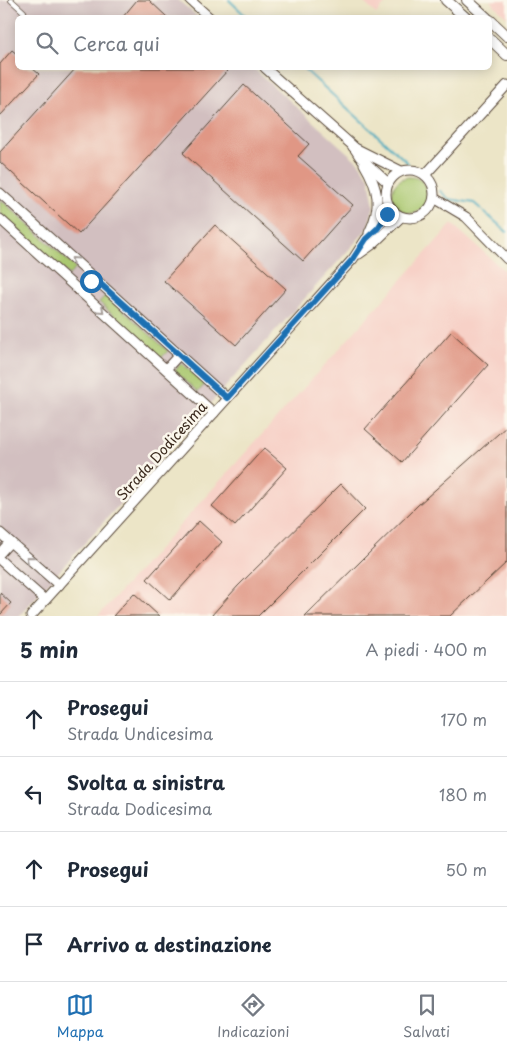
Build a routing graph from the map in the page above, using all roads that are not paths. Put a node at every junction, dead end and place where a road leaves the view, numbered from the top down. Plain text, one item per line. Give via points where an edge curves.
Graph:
1 (11, 0) edge
2 (190, 0) edge
3 (446, 0) edge
4 (467, 0) edge
5 (24, 12) dead end
6 (207, 15) edge
7 (463, 15) edge
8 (484, 15) edge
9 (492, 22) edge
10 (507, 36) edge
11 (492, 41) edge
12 (507, 55) edge
13 (267, 70) edge
14 (507, 85) edge
15 (352, 146) junction
16 (360, 157) junction
17 (401, 172) junction
18 (425, 175) junction
19 (388, 184) junction
20 (0, 193) edge
21 (434, 198) junction
22 (389, 207) junction
23 (428, 210) junction
24 (453, 210) junction
25 (401, 217) junction
26 (0, 219) edge
27 (366, 239) junction
28 (353, 259) junction
29 (507, 259) edge
30 (94, 278) junction
31 (81, 292) junction
32 (179, 355) junction
33 (166, 369) junction
34 (227, 398) junction
35 (214, 413) junction
36 (0, 533) edge
37 (10, 542) junction
38 (0, 553) edge
39 (0, 560) edge
40 (59, 585) junction
41 (45, 600) junction
42 (31, 616) edge

1 - 5 lane
2 - 6 street
3 - 7 street
4 - 8 street
9 - 10 street
11 - 12 street
13 - 15 street
14 - 18 street
15 - 16 street
15 - 17 street
16 - 19 street
16 - 27 street via 373,179 377,201 374,223
17 - 18 street via 418,171
17 - 19 street
18 - 21 street via 432,185
19 - 22 street
30 -> 20 street
21 - 23 street
21 - 24 street
22 - 25 street
22 - 27 street via 383,221
23 - 24 street
23 - 25 street via 416,218
24 - 29 street via 466,217
25 - 28 street
26 - 31 street
27 - 28 street
28 - 34 street, Strada Dodicesima
30 - 31 street
30 - 32 street
31 -> 33 street
32 - 33 street
32 - 34 street
33 - 35 street
34 - 35 street, Strada Dodicesima
35 - 40 street, Strada Dodicesima
36 - 37 street
37 - 38 street
40 -> 37 street
39 - 41 street
40 - 41 street, Strada Dodicesima
41 - 42 street, Strada Dodicesima

